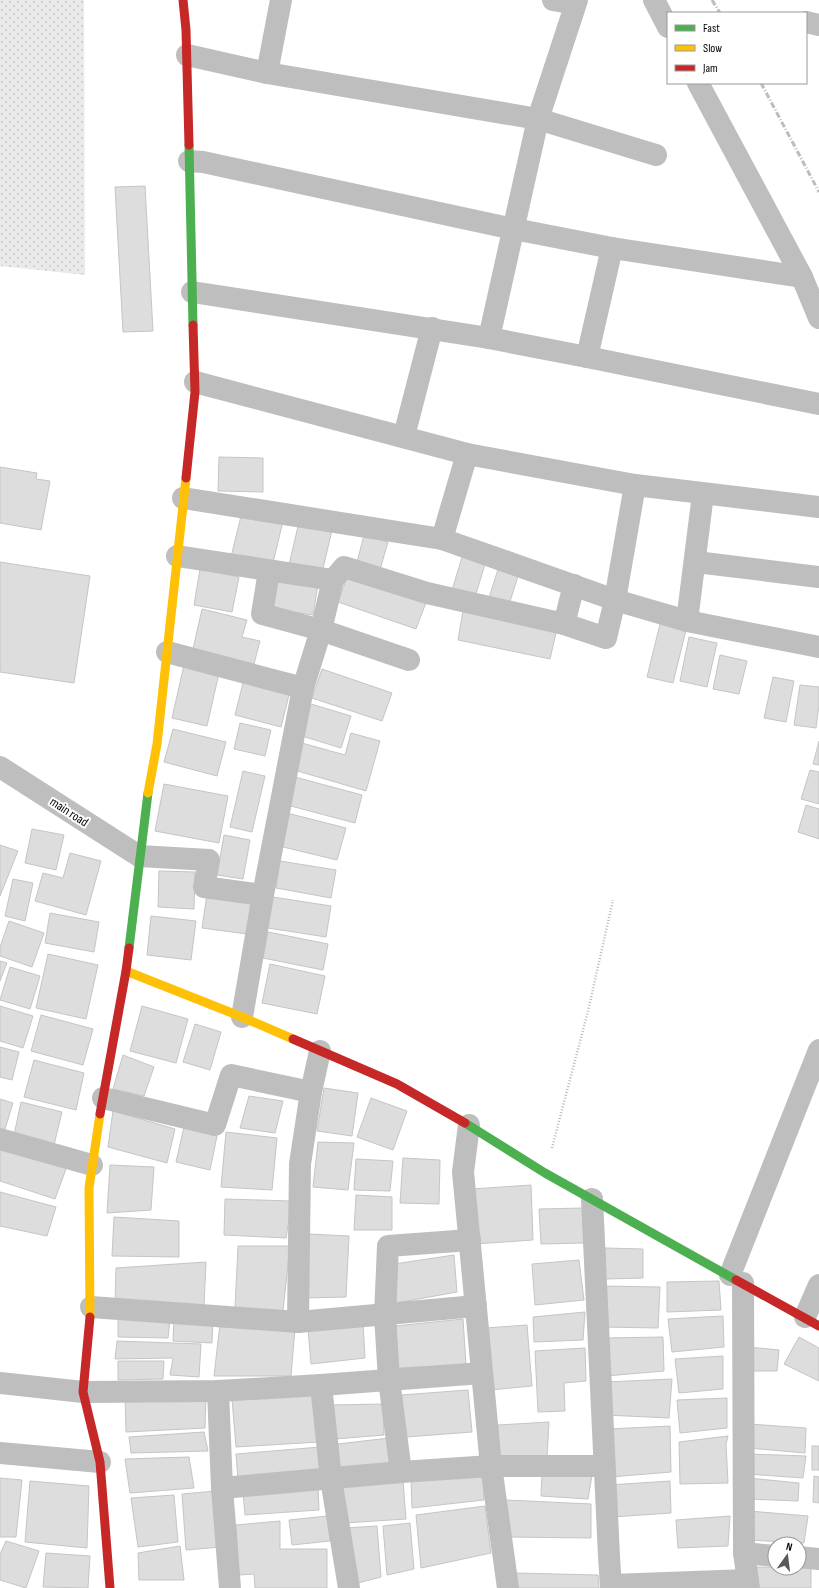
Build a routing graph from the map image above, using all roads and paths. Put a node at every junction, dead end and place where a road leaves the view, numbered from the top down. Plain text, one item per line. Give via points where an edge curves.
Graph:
1 (183, 0) edge
2 (281, 0) edge
3 (553, 0) edge
4 (654, 0) edge
5 (576, 2) edge
6 (807, 22) edge
7 (667, 25) edge
8 (819, 25) edge
9 (187, 55) junction
10 (267, 73) junction
11 (699, 84) edge
12 (538, 119) junction
13 (656, 155) dead end
14 (189, 161) junction
15 (514, 229) junction
16 (612, 248) junction
17 (802, 277) junction
18 (192, 292) junction
19 (819, 318) edge
20 (432, 328) junction
21 (489, 338) junction
22 (586, 357) junction
23 (195, 382) junction
24 (819, 404) edge
25 (404, 436) junction
26 (467, 454) junction
27 (635, 485) junction
28 (703, 494) junction
29 (183, 498) junction
30 (819, 507) edge
31 (442, 539) junction
32 (177, 556) junction
33 (696, 562) junction
34 (270, 570) junction
35 (819, 577) edge
36 (333, 580) junction
37 (574, 585) junction
38 (615, 600) junction
39 (687, 621) junction
40 (564, 624) junction
41 (321, 630) junction
42 (819, 647) edge
43 (167, 652) junction
44 (409, 660) dead end
45 (303, 688) junction
46 (0, 767) edge
47 (138, 856) junction
48 (263, 895) junction
49 (613, 900) dead end
50 (126, 971) junction
51 (242, 1017) junction
52 (819, 1050) edge
53 (320, 1051) junction
54 (311, 1092) junction
55 (103, 1098) junction
56 (469, 1125) junction
57 (0, 1139) edge
58 (92, 1165) junction
59 (545, 1173) junction
60 (592, 1200) junction
61 (470, 1240) junction
62 (736, 1279) junction
63 (819, 1285) edge
64 (476, 1306) junction
65 (91, 1308) junction
66 (385, 1315) junction
67 (298, 1322) junction
68 (812, 1322) edge
69 (482, 1373) junction
70 (389, 1380) junction
71 (0, 1383) edge
72 (321, 1385) junction
73 (218, 1391) junction
74 (83, 1392) junction
75 (0, 1453) edge
76 (100, 1462) junction
77 (491, 1466) junction
78 (604, 1466) junction
79 (401, 1472) junction
80 (331, 1479) junction
81 (222, 1488) junction
82 (744, 1553) junction
83 (767, 1555) edge
84 (807, 1558) edge
85 (819, 1559) edge
86 (749, 1584) edge
87 (611, 1587) edge
88 (110, 1588) edge
89 (230, 1588) edge
90 (349, 1588) edge
91 (505, 1588) edge

1 - 9 main road
2 - 10 street
3 - 5 street
4 - 7 street
5 - 12 street
6 - 8 street
9 - 10 street
9 - 14 main road
10 - 12 street
11 - 17 street
12 - 13 street
12 - 15 street
14 - 15 street
14 - 18 main road
15 - 16 street
15 - 21 street
16 - 17 street
16 - 22 street
17 - 19 street
18 - 20 street
18 - 23 main road
20 - 21 street
20 - 25 street
21 - 22 street
22 - 24 street
23 - 25 street
23 - 29 main road
25 - 26 street
26 - 27 street
26 - 31 street
27 - 28 street
27 - 38 street
28 - 30 street
28 - 33 street
29 - 31 street
29 - 32 main road
31 - 37 street
32 - 34 street
32 - 43 main road
33 - 35 street
33 - 39 street
34 - 36 street
34 - 41 street via 262,614
36 - 40 street via 344,567 427,593
36 - 41 street
37 - 38 street
37 - 40 street
38 - 39 street
38 - 40 street via 606,638
39 - 42 street
41 - 44 street
41 - 45 street
43 - 45 street
43 - 47 main road via 157,744
45 - 48 street
46 - 47 street, main road
47 - 48 street via 209,860 204,887
47 - 50 main road
48 - 51 street
49 - 59 path via 588,1012
50 - 51 main road
50 - 55 main road
51 - 53 main road
52 - 62 street
53 - 54 street
53 - 56 main road via 397,1084
54 - 55 street via 231,1075 215,1124
54 - 67 street via 300,1164
55 - 58 main road
56 - 59 main road
56 - 61 street via 463,1172
57 - 58 street
58 - 65 main road via 89,1188
59 - 60 main road
60 - 62 main road
60 - 78 street
61 - 64 street
61 - 66 street via 388,1246
62 - 68 main road
62 - 82 street
63 - 68 street
64 - 66 street
64 - 69 street
65 - 67 street
65 - 74 main road
66 - 67 street
66 - 70 street
69 - 70 street
69 - 77 street
70 - 72 street
70 - 79 street
71 - 74 street
72 - 73 street
72 - 80 street
73 - 74 street
73 - 81 street
74 - 76 main road
75 - 76 street
76 - 88 main road
77 - 78 street
77 - 79 street
77 - 91 street
78 - 87 street
79 - 80 street
80 - 81 street
80 - 90 street
81 - 89 street
82 - 83 street
82 - 86 street
84 - 85 street
86 - 87 street

